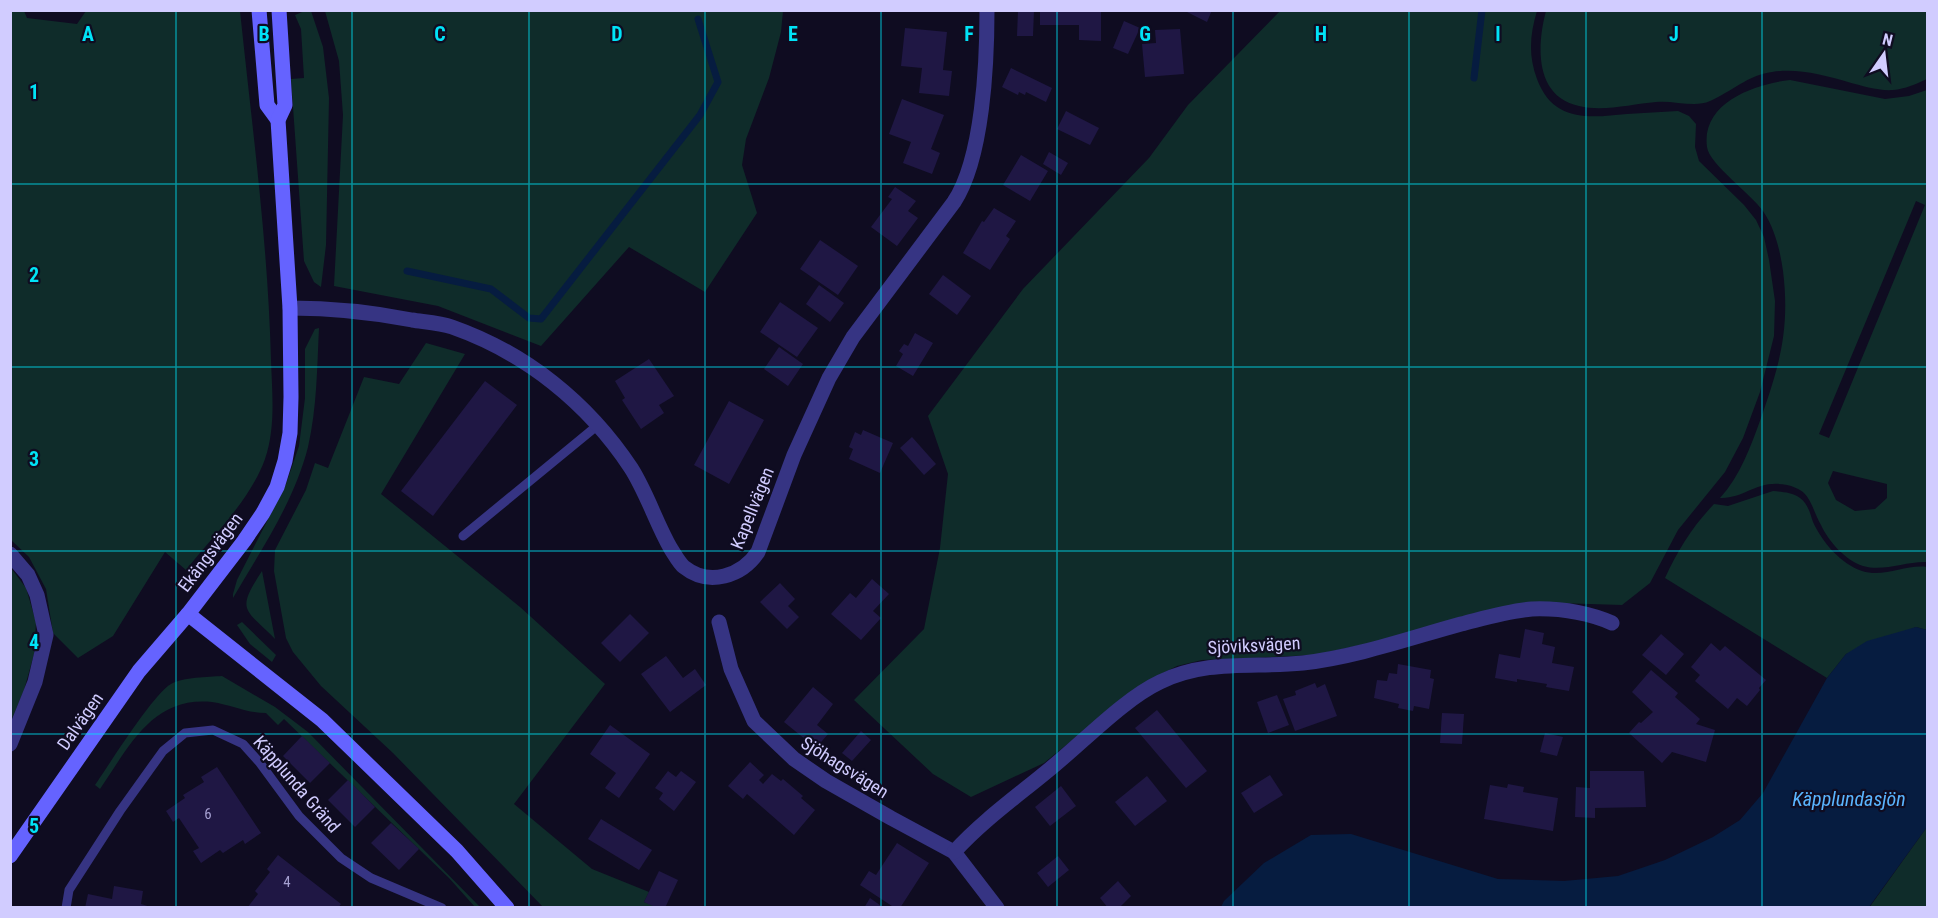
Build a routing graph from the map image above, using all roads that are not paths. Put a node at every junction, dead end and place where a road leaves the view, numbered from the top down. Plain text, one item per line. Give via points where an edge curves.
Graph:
1 (259, 10) edge
2 (279, 10) edge
3 (987, 10) edge
4 (278, 120) junction
5 (290, 308) junction
6 (598, 425) junction
7 (463, 536) dead end
8 (10, 554) edge
9 (188, 614) junction
10 (719, 622) dead end
11 (1612, 623) dead end
12 (10, 744) edge
13 (954, 852) junction
14 (10, 856) edge
15 (66, 908) edge
16 (442, 908) edge
17 (507, 908) edge
18 (997, 908) edge

1 - 4 street, Ekängsvägen via 267,105
2 - 4 street, Ekängsvägen via 285,105
3 - 6 street, Kapellvägen via 982,92 966,178 954,202 853,337 829,378 751,563 737,573 718,578 696,575 682,566 636,476
4 - 5 street, Ekängsvägen
5 - 6 street, Kapellvägen via 374,313 451,327 526,363 582,407
5 - 9 street, Ekängsvägen via 290,433 285,461 263,513
6 - 7 lane
8 - 12 street via 28,575 37,595 46,635 35,682
9 - 14 street, Dalvägen via 139,671
9 - 17 street, Ekängsvägen via 322,720 457,851
10 - 13 street, Sjöhagsvägen via 744,701 754,721 776,744 826,781
11 - 13 street, Sjöviksvägen via 1576,611 1532,609 1326,659 1220,665 1181,672 1132,700 973,831
13 - 18 street, Sjöhagsvägen
15 - 16 lane, Käpplunda Gränd via 69,890 163,751 185,733 213,730 243,744 298,816 341,858 371,878

